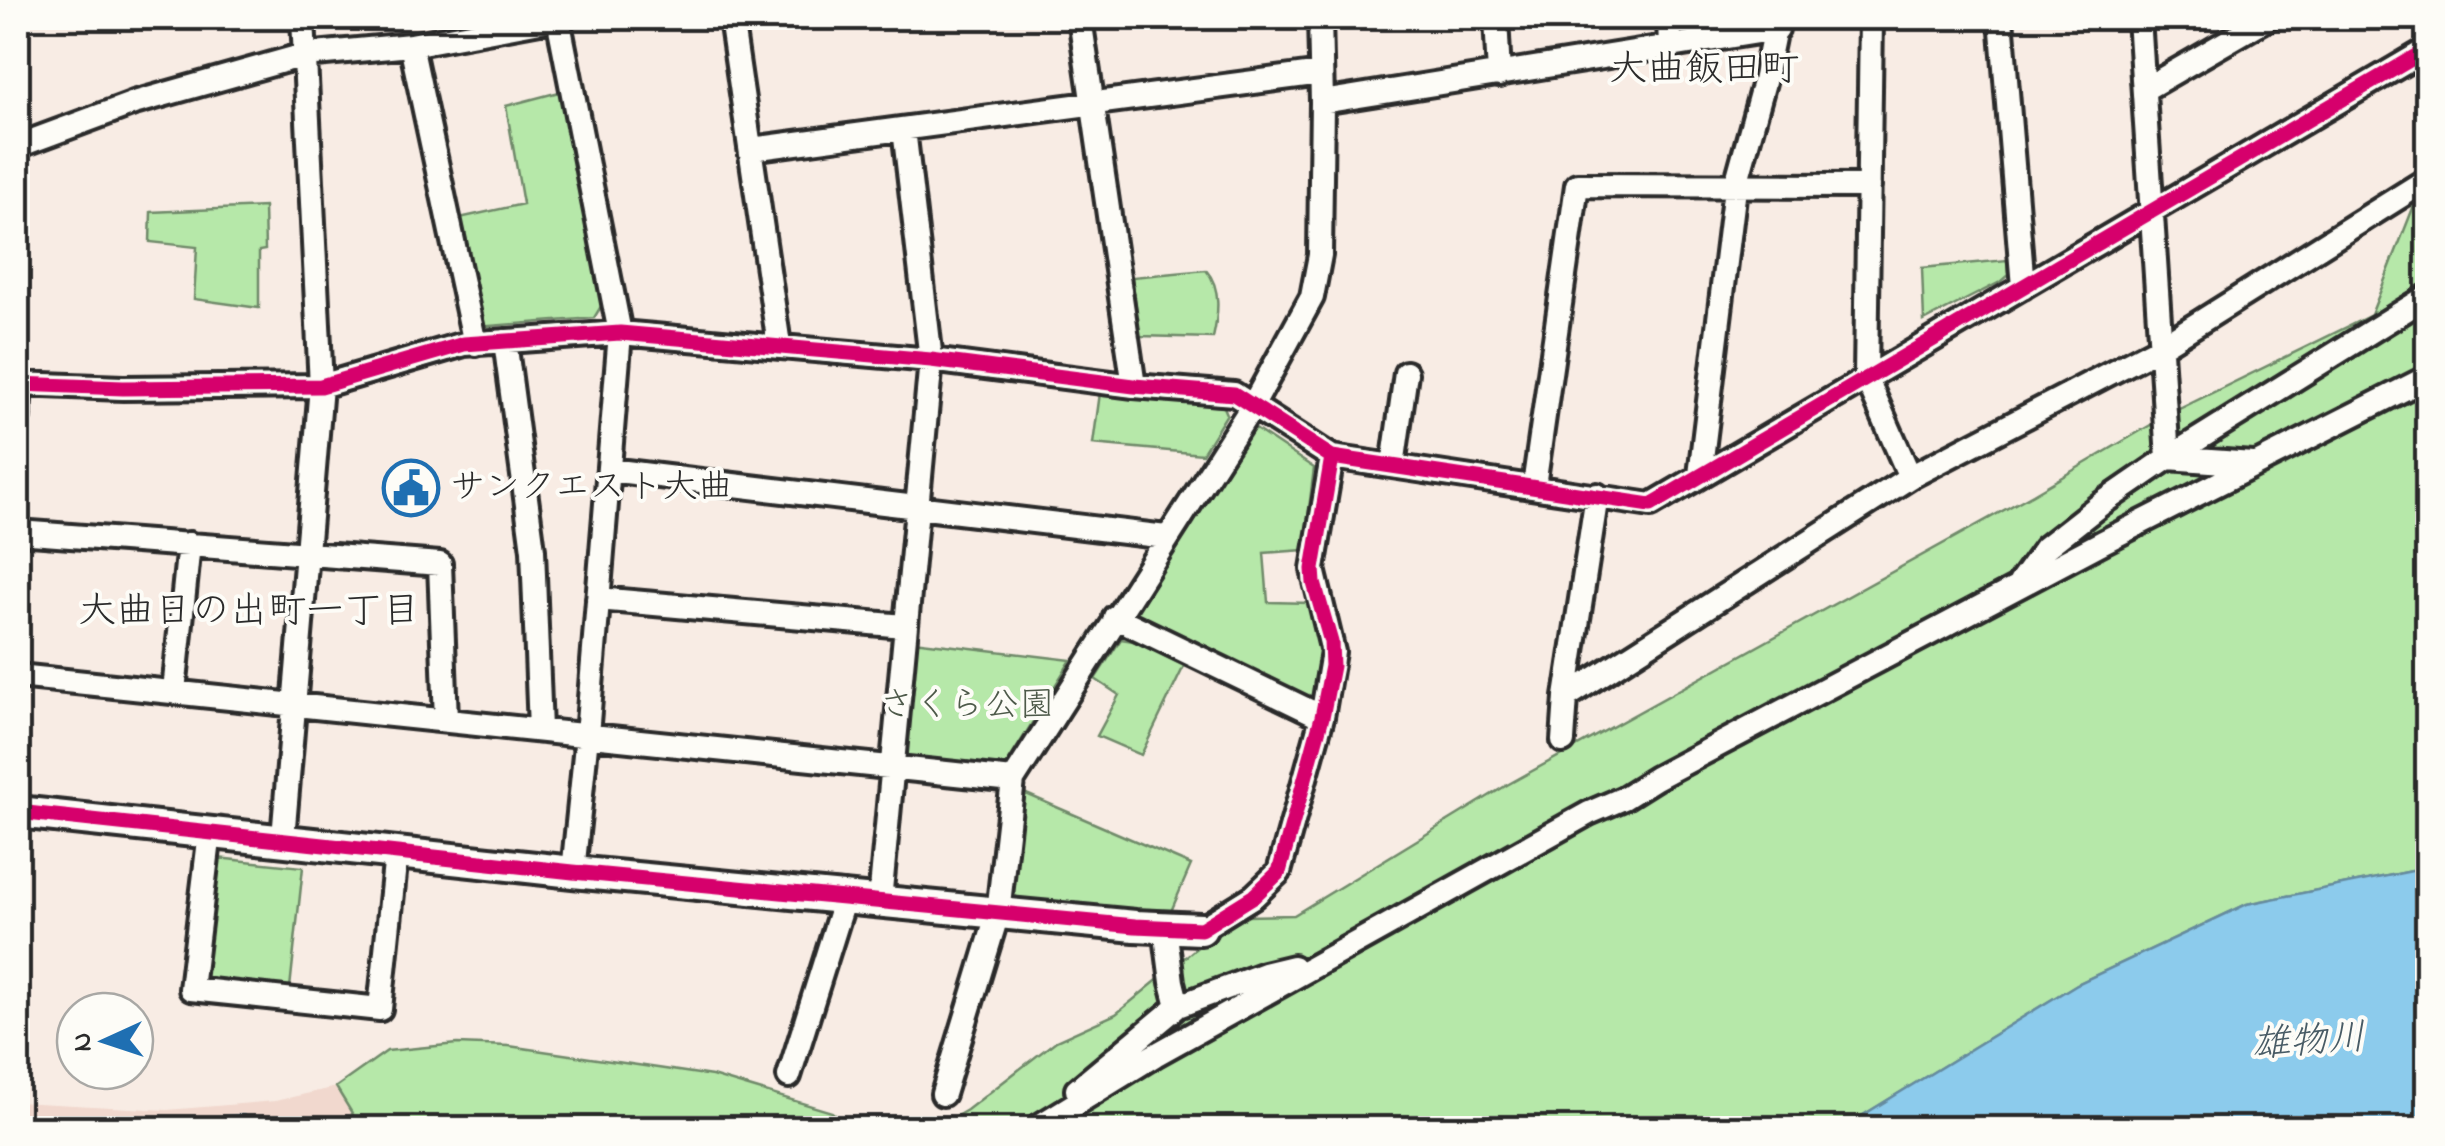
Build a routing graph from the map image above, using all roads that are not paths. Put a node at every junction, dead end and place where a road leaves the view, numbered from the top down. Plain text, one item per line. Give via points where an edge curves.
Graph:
1 (303, 18) edge
2 (556, 18) edge
3 (731, 18) edge
4 (1080, 18) edge
5 (1320, 18) edge
6 (1496, 18) edge
7 (1669, 18) edge
8 (1871, 18) edge
9 (2001, 18) edge
10 (2140, 18) edge
11 (2268, 18) edge
12 (1777, 23) edge
13 (411, 45) junction
14 (1670, 48) junction
15 (2428, 49) edge
16 (304, 56) junction
17 (1320, 73) junction
18 (1499, 76) junction
19 (2145, 89) junction
20 (1322, 102) junction
21 (1092, 104) junction
22 (904, 129) junction
23 (18, 146) edge
24 (751, 150) junction
25 (2428, 179) edge
26 (1868, 186) junction
27 (1736, 188) junction
28 (2150, 210) junction
29 (2023, 286) junction
30 (2428, 296) edge
31 (620, 333) junction
32 (505, 341) junction
33 (475, 344) junction
34 (780, 346) junction
35 (2162, 346) junction
36 (930, 360) junction
37 (1406, 373) dead end
38 (1866, 376) junction
39 (2428, 377) edge
40 (18, 379) edge
41 (321, 386) junction
42 (1134, 386) junction
43 (1253, 405) junction
44 (18, 416) edge
45 (1332, 456) junction
46 (2168, 458) junction
47 (2253, 464) junction
48 (1393, 466) junction
49 (609, 470) junction
50 (1700, 475) junction
51 (1910, 477) junction
52 (1534, 486) junction
53 (1597, 495) junction
54 (918, 506) junction
55 (18, 532) edge
56 (1166, 537) junction
57 (189, 544) junction
58 (304, 552) junction
59 (2018, 587) junction
60 (598, 599) junction
61 (1115, 618) junction
62 (904, 626) junction
63 (18, 676) edge
64 (174, 691) junction
65 (1566, 697) junction
66 (293, 703) junction
67 (1322, 717) junction
68 (446, 720) junction
69 (540, 730) junction
70 (587, 736) junction
71 (1563, 741) dead end
72 (891, 766) junction
73 (1013, 780) junction
74 (18, 812) edge
75 (210, 832) junction
76 (282, 838) junction
77 (396, 854) junction
78 (573, 872) junction
79 (845, 898) junction
80 (880, 902) junction
81 (998, 913) junction
82 (1165, 927) junction
83 (1201, 928) joint
84 (1312, 966) junction
85 (1178, 1006) junction
86 (789, 1076) dead end
87 (943, 1094) dead end
88 (1038, 1128) edge

1 - 16 street
2 - 13 street
2 - 31 street
3 - 24 street
4 - 21 street
5 - 17 street
6 - 18 street
7 - 14 street
8 - 26 street
9 - 29 street
10 - 19 street
11 - 19 street
12 - 14 street
12 - 27 street
13 - 16 street
13 - 33 street
14 - 18 street
15 - 28 street
16 - 23 street via 134,103
16 - 41 street
17 - 20 street
17 - 21 street
18 - 20 street
19 - 28 street
20 - 43 street via 1320,255 1312,297
21 - 22 street
21 - 42 street
22 - 24 street
22 - 36 street
24 - 34 street
25 - 35 street
26 - 27 street
26 - 38 street
27 - 50 street
27 - 52 street via 1577,185
28 - 29 street
28 - 35 street
29 - 38 street
30 - 46 street
31 - 32 street
31 - 34 street
31 - 49 street
32 - 33 street
32 - 69 street via 534,550
33 - 41 street
34 - 36 street
35 - 46 street
35 - 51 street
36 - 42 street
36 - 54 street
37 - 48 street
38 - 50 street
38 - 51 street
39 - 47 street
40 - 41 street via 124,388
40 - 44 street
41 - 58 street
42 - 43 street via 1234,394
43 - 45 street
43 - 56 street
45 - 48 street
45 - 67 street via 1314,569 1332,652
46 - 47 street
46 - 59 street via 2044,548
47 - 59 street
48 - 52 street
49 - 54 street
49 - 60 street
50 - 53 street via 1651,505
51 - 65 street
52 - 53 street
53 - 65 street
54 - 56 street
54 - 62 street
55 - 57 street
56 - 61 street
57 - 58 street
57 - 64 street
58 - 66 street
58 - 68 street via 440,564
59 - 84 street
60 - 62 street
60 - 70 street
61 - 67 street
61 - 73 street
62 - 72 street
63 - 64 street
64 - 66 street
65 - 71 street
66 - 68 street
66 - 76 street
67 - 83 street via 1279,872
68 - 69 street
69 - 70 street
70 - 72 street
70 - 78 street
72 - 73 street
72 - 80 street
73 - 81 street
74 - 75 street
75 - 76 street
75 - 77 street via 191,989 380,1009
76 - 77 street
77 - 78 street
78 - 79 street
79 - 80 street
79 - 86 street
80 - 81 street
81 - 82 street
81 - 87 street
82 - 83 street
82 - 85 street
84 - 85 street via 1264,974
84 - 88 street
85 - 88 street

